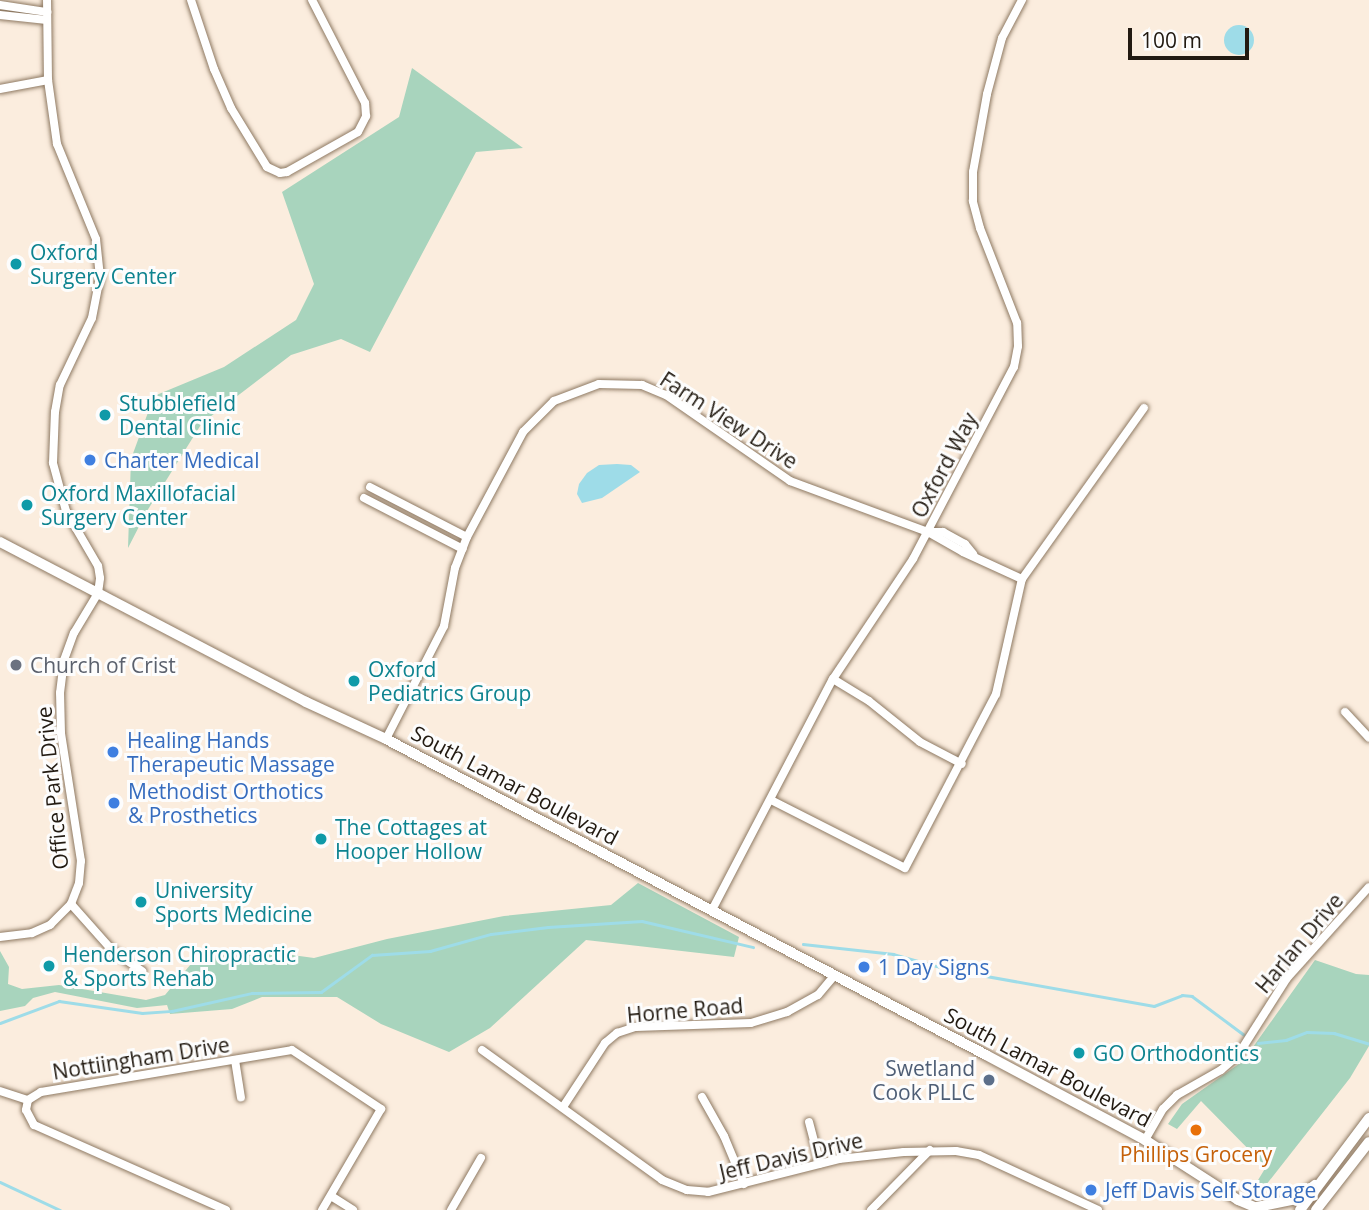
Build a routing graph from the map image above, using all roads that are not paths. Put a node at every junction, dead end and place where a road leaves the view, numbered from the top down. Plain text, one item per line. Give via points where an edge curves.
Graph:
1 (47, 0) edge
2 (191, 0) edge
3 (312, 0) edge
4 (1022, 0) edge
5 (0, 5) edge
6 (0, 15) edge
7 (47, 16) junction
8 (48, 80) junction
9 (0, 89) edge
10 (1144, 408) dead end
11 (370, 487) dead end
12 (363, 498) dead end
13 (928, 532) junction
14 (467, 537) junction
15 (0, 542) edge
16 (463, 549) junction
17 (1022, 579) junction
18 (97, 593) junction
19 (833, 679) junction
20 (1345, 712) dead end
21 (1369, 738) edge
22 (386, 739) junction
23 (961, 764) junction
24 (771, 800) junction
25 (1369, 887) edge
26 (71, 904) junction
27 (712, 910) junction
28 (0, 937) edge
29 (142, 971) dead end
30 (834, 976) junction
31 (482, 1050) dead end
32 (234, 1060) junction
33 (0, 1091) edge
34 (702, 1097) dead end
35 (241, 1098) dead end
36 (27, 1100) junction
37 (562, 1107) junction
38 (1369, 1118) edge
39 (809, 1122) dead end
40 (1145, 1140) junction
41 (1369, 1142) edge
42 (930, 1150) junction
43 (481, 1158) dead end
44 (820, 1164) junction
45 (1324, 1179) junction
46 (744, 1184) junction
47 (331, 1196) junction
48 (1238, 1200) junction
49 (1259, 1209) edge
50 (226, 1210) edge
51 (322, 1210) edge
52 (353, 1210) edge
53 (450, 1210) edge
54 (871, 1210) edge
55 (1098, 1210) edge
56 (1246, 1210) edge
57 (1300, 1210) edge
58 (1316, 1210) edge

1 - 7 street
2 - 3 street via 214,69 246,136 272,171 287,172 358,132 366,116 365,103
4 - 13 street, Oxford Way via 1002,38 986,94 973,172 973,201 1012,303 1018,346 1003,392
5 - 7 street
6 - 7 street
7 - 8 street
8 - 9 street
8 - 18 street via 57,144 96,239 99,258 92,318 60,385 53,463 66,511 98,566
10 - 17 street
11 - 14 street
12 - 16 street
13 - 14 street, Farm View Drive via 790,481 666,396 621,382 575,391 536,416
13 - 17 street, Farm View Drive
13 - 19 street, Oxford Way
14 - 16 street, Farm View Drive
15 - 18 street, South Lamar Boulevard
16 - 22 street, Farm View Drive via 444,626
17 - 23 street via 1002,681
18 - 22 street, South Lamar Boulevard
18 - 26 street, Office Park Drive via 67,653 60,693 61,733 81,861
19 - 23 street via 920,742
19 - 24 street, Oxford Way
20 - 21 street
22 - 27 street, South Lamar Boulevard
23 - 24 street via 905,868
24 - 27 street, Oxford Way
25 - 40 street, Harlan Drive via 1287,978 1238,1055 1177,1095
26 - 28 street via 50,925 32,933
26 - 29 street via 112,950
27 - 30 street, South Lamar Boulevard
30 - 37 street, Horne Road via 818,995 788,1012 751,1023 636,1027 617,1033 605,1042
30 - 40 street, South Lamar Boulevard
31 - 37 street, Jeff Davis Drive
32 - 35 street
32 - 36 street, Nottiingham Drive via 41,1092
32 - 47 street, Nottiingham Drive via 292,1050 381,1109
33 - 36 street
34 - 46 street
36 - 50 street, Nottiingham Drive via 26,1110 34,1125
37 - 46 street, Jeff Davis Drive via 662,1180 708,1192
38 - 45 street
39 - 44 street
40 - 48 street, South Lamar Boulevard
41 - 58 street
42 - 44 street, Jeff Davis Drive
42 - 54 street
42 - 55 street, Jeff Davis Drive via 979,1156
43 - 53 street
44 - 46 street, Jeff Davis Drive
45 - 49 street via 1297,1199
45 - 57 street
47 - 51 street, Nottiingham Drive
47 - 52 street
48 - 49 street, South Lamar Boulevard
48 - 56 street, South Lamar Boulevard

